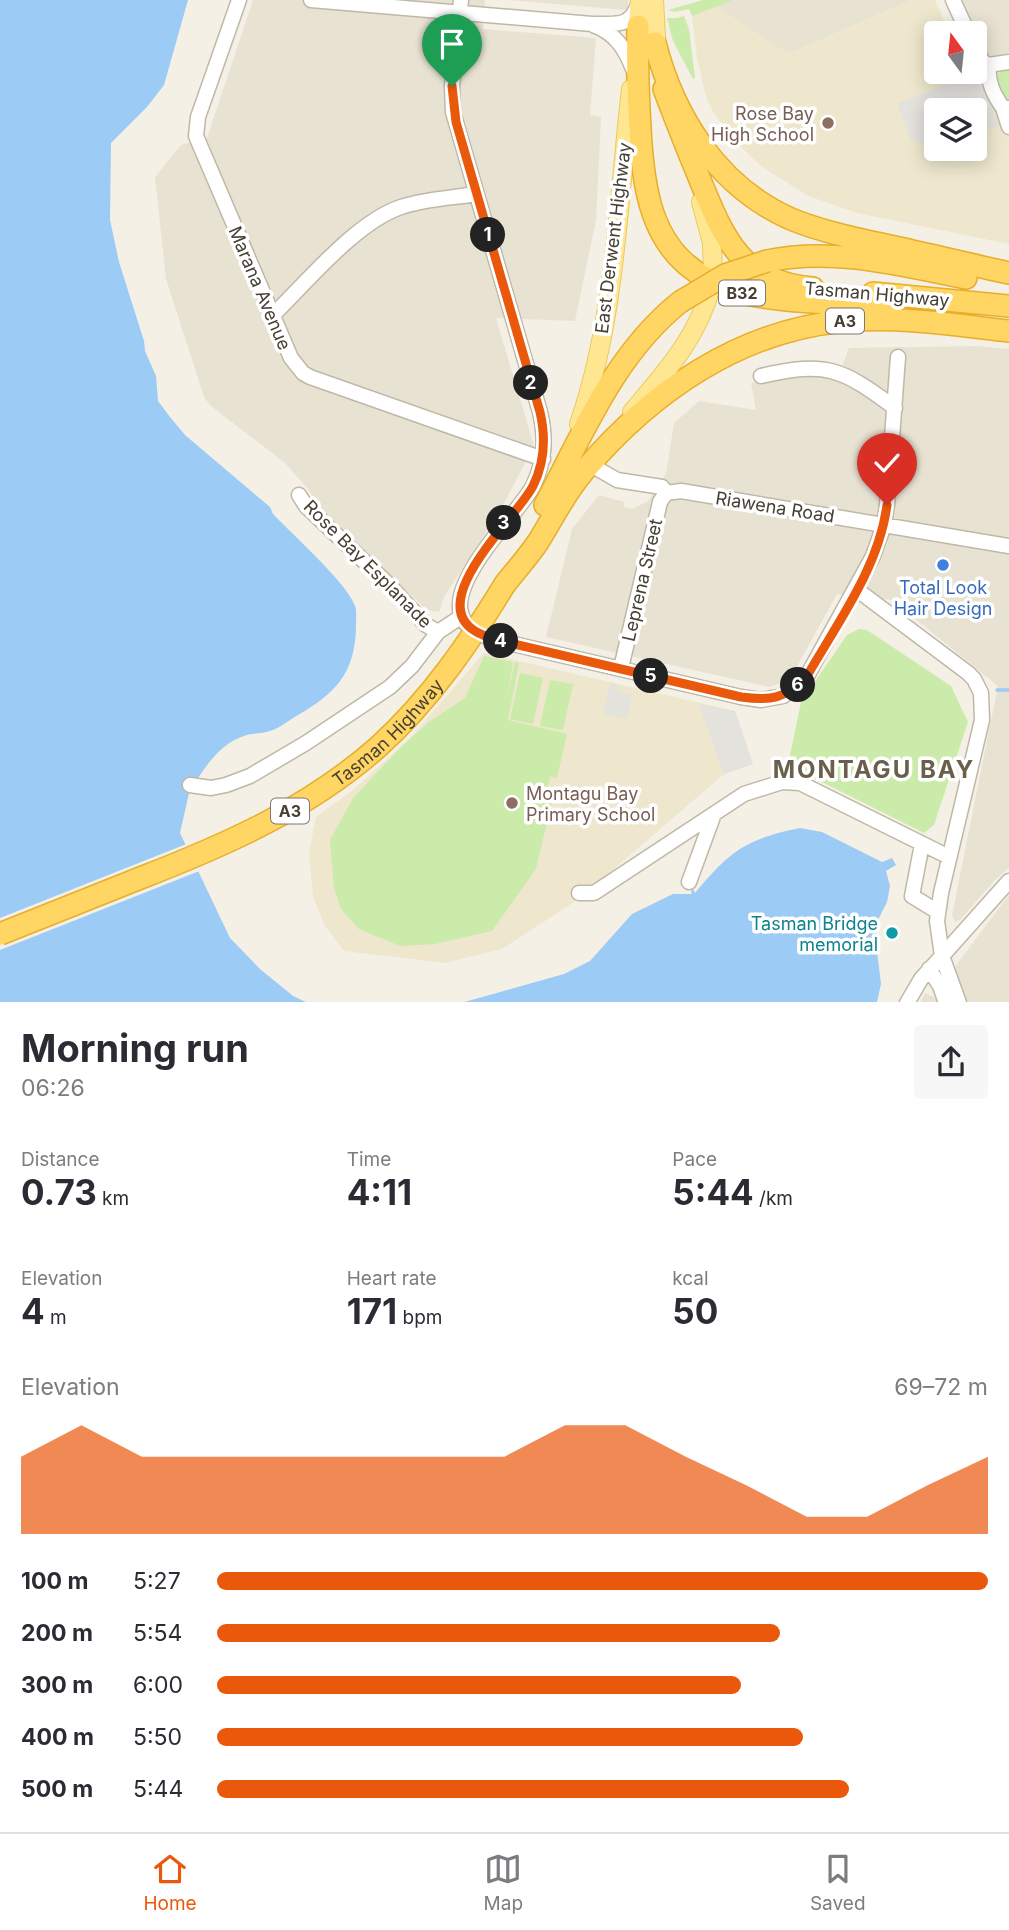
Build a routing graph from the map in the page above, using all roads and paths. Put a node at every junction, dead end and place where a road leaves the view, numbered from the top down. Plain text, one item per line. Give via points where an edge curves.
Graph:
1 (239, 0) edge
2 (311, 0) edge
3 (640, 0) edge
4 (654, 0) edge
5 (953, 0) edge
6 (461, 6) edge
7 (963, 21) edge
8 (592, 24) junction
9 (638, 26) junction
10 (655, 43) junction
11 (1009, 62) edge
12 (989, 65) joint
13 (633, 69) junction
14 (664, 89) junction
15 (1006, 108) edge
16 (1009, 127) edge
17 (476, 194) junction
18 (1009, 273) edge
19 (1009, 286) edge
20 (1009, 306) edge
21 (273, 315) junction
22 (1009, 325) edge
23 (1009, 334) edge
24 (898, 358) dead end
25 (761, 376) dead end
26 (895, 408) junction
27 (543, 458) junction
28 (591, 469) junction
29 (563, 470) junction
30 (666, 493) junction
31 (299, 495) dead end
32 (884, 525) junction
33 (1009, 546) edge
34 (505, 584) junction
35 (856, 589) junction
36 (462, 616) junction
37 (438, 632) junction
38 (621, 668) junction
39 (190, 785) dead end
40 (714, 814) junction
41 (922, 844) junction
42 (948, 857) junction
43 (1009, 880) edge
44 (689, 882) dead end
45 (579, 893) dead end
46 (938, 912) junction
47 (0, 934) edge
48 (942, 956) junction
49 (929, 969) junction
50 (908, 1002) edge
51 (946, 1002) edge
52 (959, 1002) edge

1 - 21 street, Marana Avenue via 195,136
2 - 6 street
3 - 8 street via 628,21
3 - 9 main road, East Derwent Highway / B32
4 - 10 main road
5 - 7 street
6 - 8 street
6 - 17 street via 453,111
8 - 13 street via 615,38
9 - 13 main road, East Derwent Highway / B32
9 - 22 highway, B32 via 645,188 658,228 689,267 727,289 755,296 917,310
10 - 14 main road
10 - 18 highway via 669,86 694,135 723,172 757,199 790,219 831,232
11 - 12 street
12 - 15 street via 991,88
13 - 29 main road, East Derwent Highway / B32 via 606,316 591,387
14 - 20 highway, Tasman Highway / A3 via 721,230 748,264 792,286
14 - 28 main road, A3 via 709,230 712,281 702,317 685,348
15 - 16 street
17 - 21 street via 414,204 384,215 352,238
17 - 27 street via 540,412
19 - 29 highway, Tasman Highway / A3, bridge via 845,257 803,255 725,275 680,302 648,331 620,367
21 - 27 street, Marana Avenue via 291,358 310,377
23 - 28 highway, Tasman Highway / A3 via 903,327 829,333 780,345 696,382
23 - 28 highway, Tasman Highway / A3 via 883,319 824,323 769,337 680,381 636,418
24 - 26 street
25 - 26 street via 818,367 844,374
26 - 32 street
27 - 36 street via 529,493 500,527 466,581 460,597
28 - 30 street, Riawena Road via 617,481 662,487
28 - 34 highway, Tasman Highway / A3 via 560,504
29 - 34 highway, Tasman Highway / A3
30 - 32 street, Riawena Road via 681,491
30 - 38 street, Leprena Street via 660,502
31 - 37 street, Rose Bay Esplanade
32 - 33 street, Riawena Road
32 - 35 street
34 - 47 highway, Tasman Highway / A3, bridge via 458,658 422,702 337,780 231,842
35 - 38 street via 807,676 783,696 741,697
35 - 42 street via 979,686 981,727
36 - 37 street
36 - 38 street via 475,631 494,639
37 - 39 street via 390,687 306,743 226,785
40 - 41 street via 744,794 782,782 800,783
40 - 44 street
40 - 45 street via 594,893
41 - 42 street
41 - 46 street via 912,896
42 - 46 street
43 - 48 street
46 - 48 street
48 - 49 street
48 - 52 street
49 - 50 street
49 - 51 street

